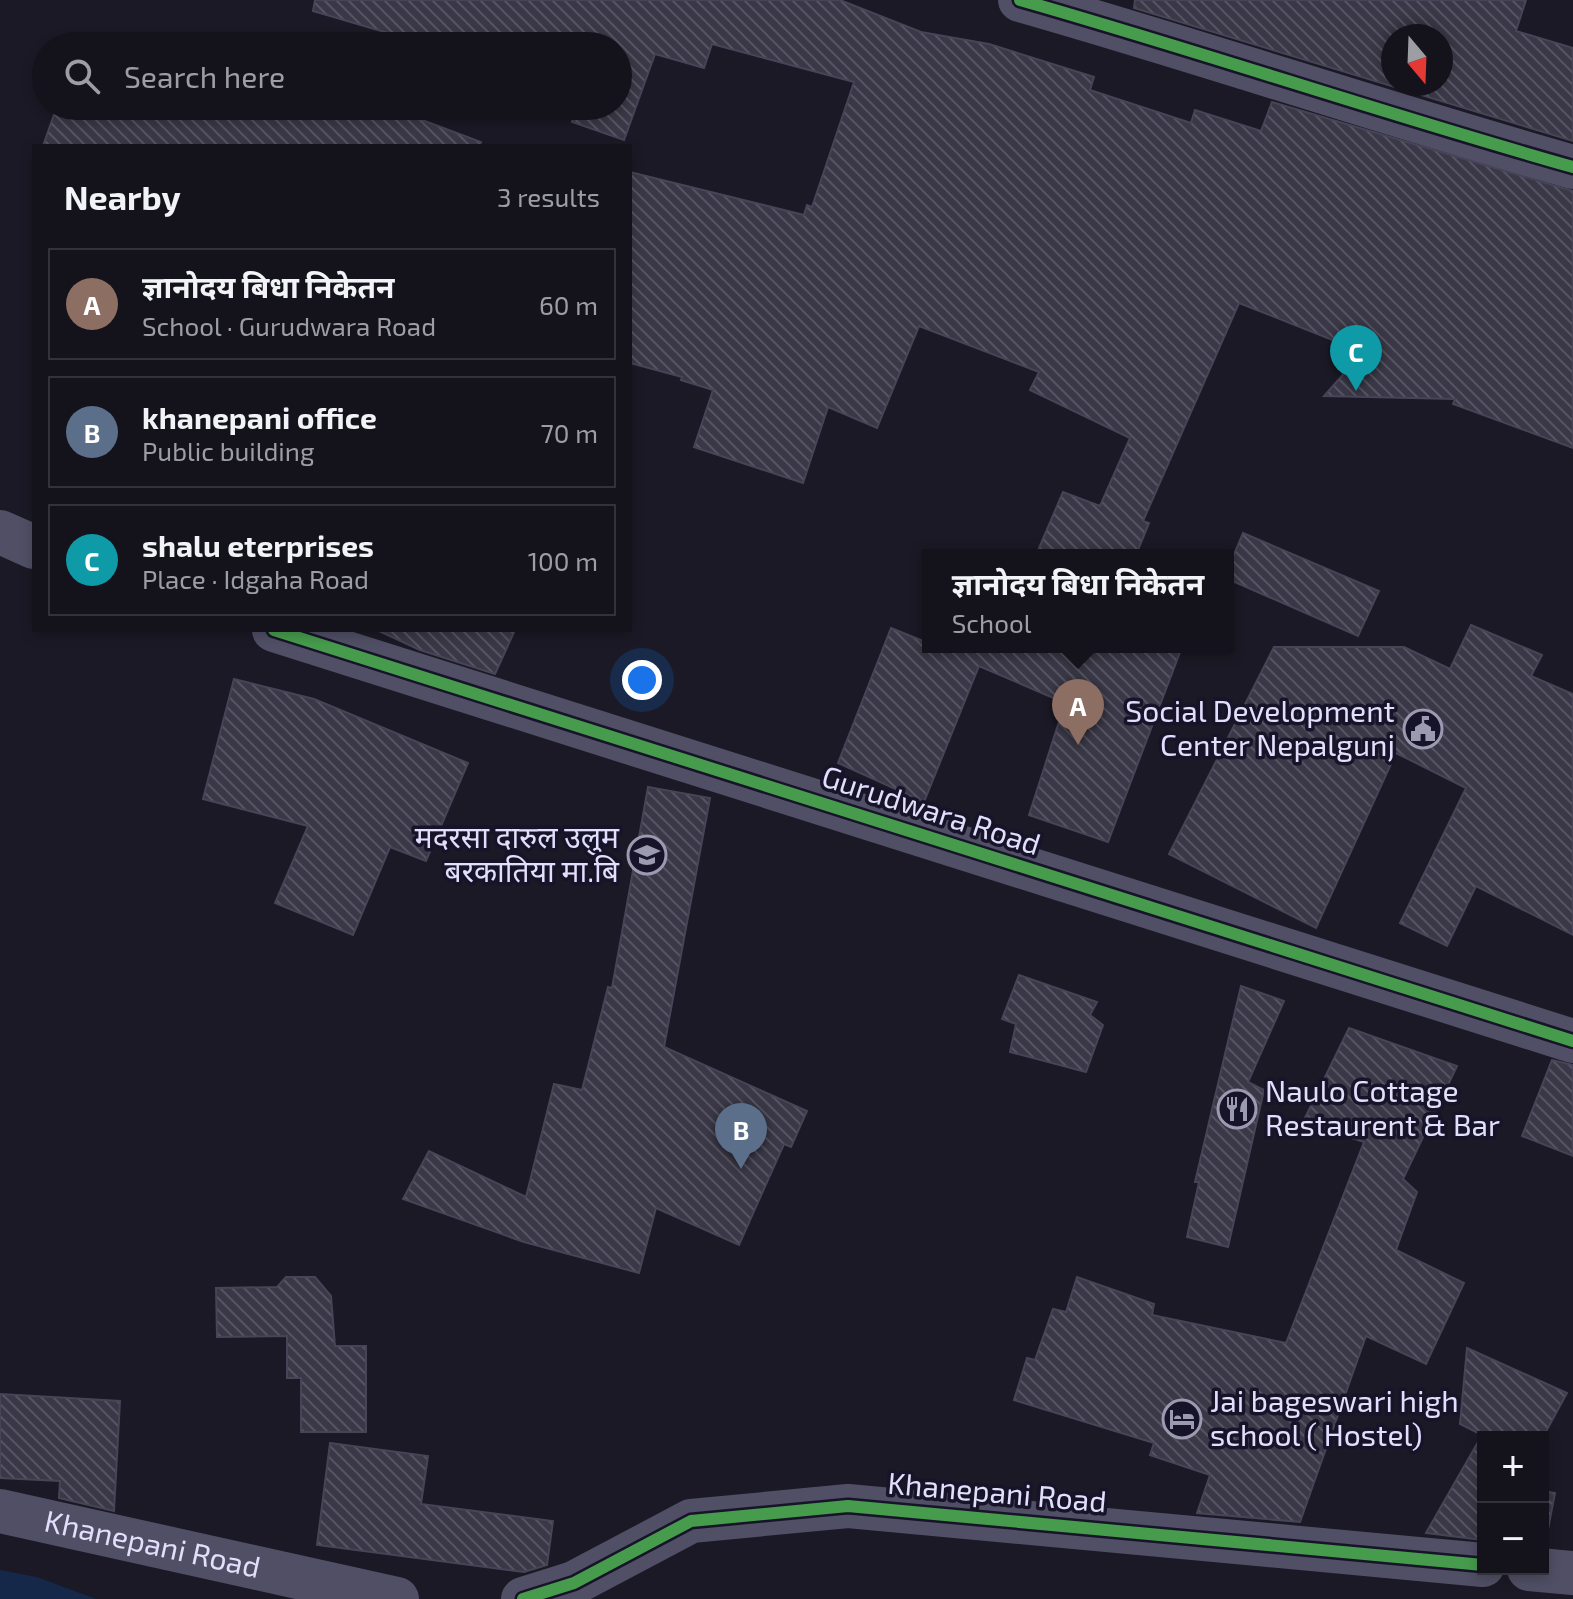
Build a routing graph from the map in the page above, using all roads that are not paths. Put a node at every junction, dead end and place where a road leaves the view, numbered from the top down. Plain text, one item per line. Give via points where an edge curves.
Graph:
1 (1020, 0) edge
2 (1573, 167) edge
3 (0, 532) edge
4 (32, 546) edge
5 (280, 632) edge
6 (1573, 1041) edge
7 (0, 1511) edge
8 (1477, 1564) edge
9 (1549, 1571) edge
10 (1573, 1573) edge
11 (397, 1599) edge
12 (523, 1599) edge

1 - 2 street
3 - 4 street
5 - 6 street, Gurudwara Road
7 - 11 street, Khanepani Road
8 - 12 street, Khanepani Road via 848,1506 691,1521 574,1583
9 - 10 street

